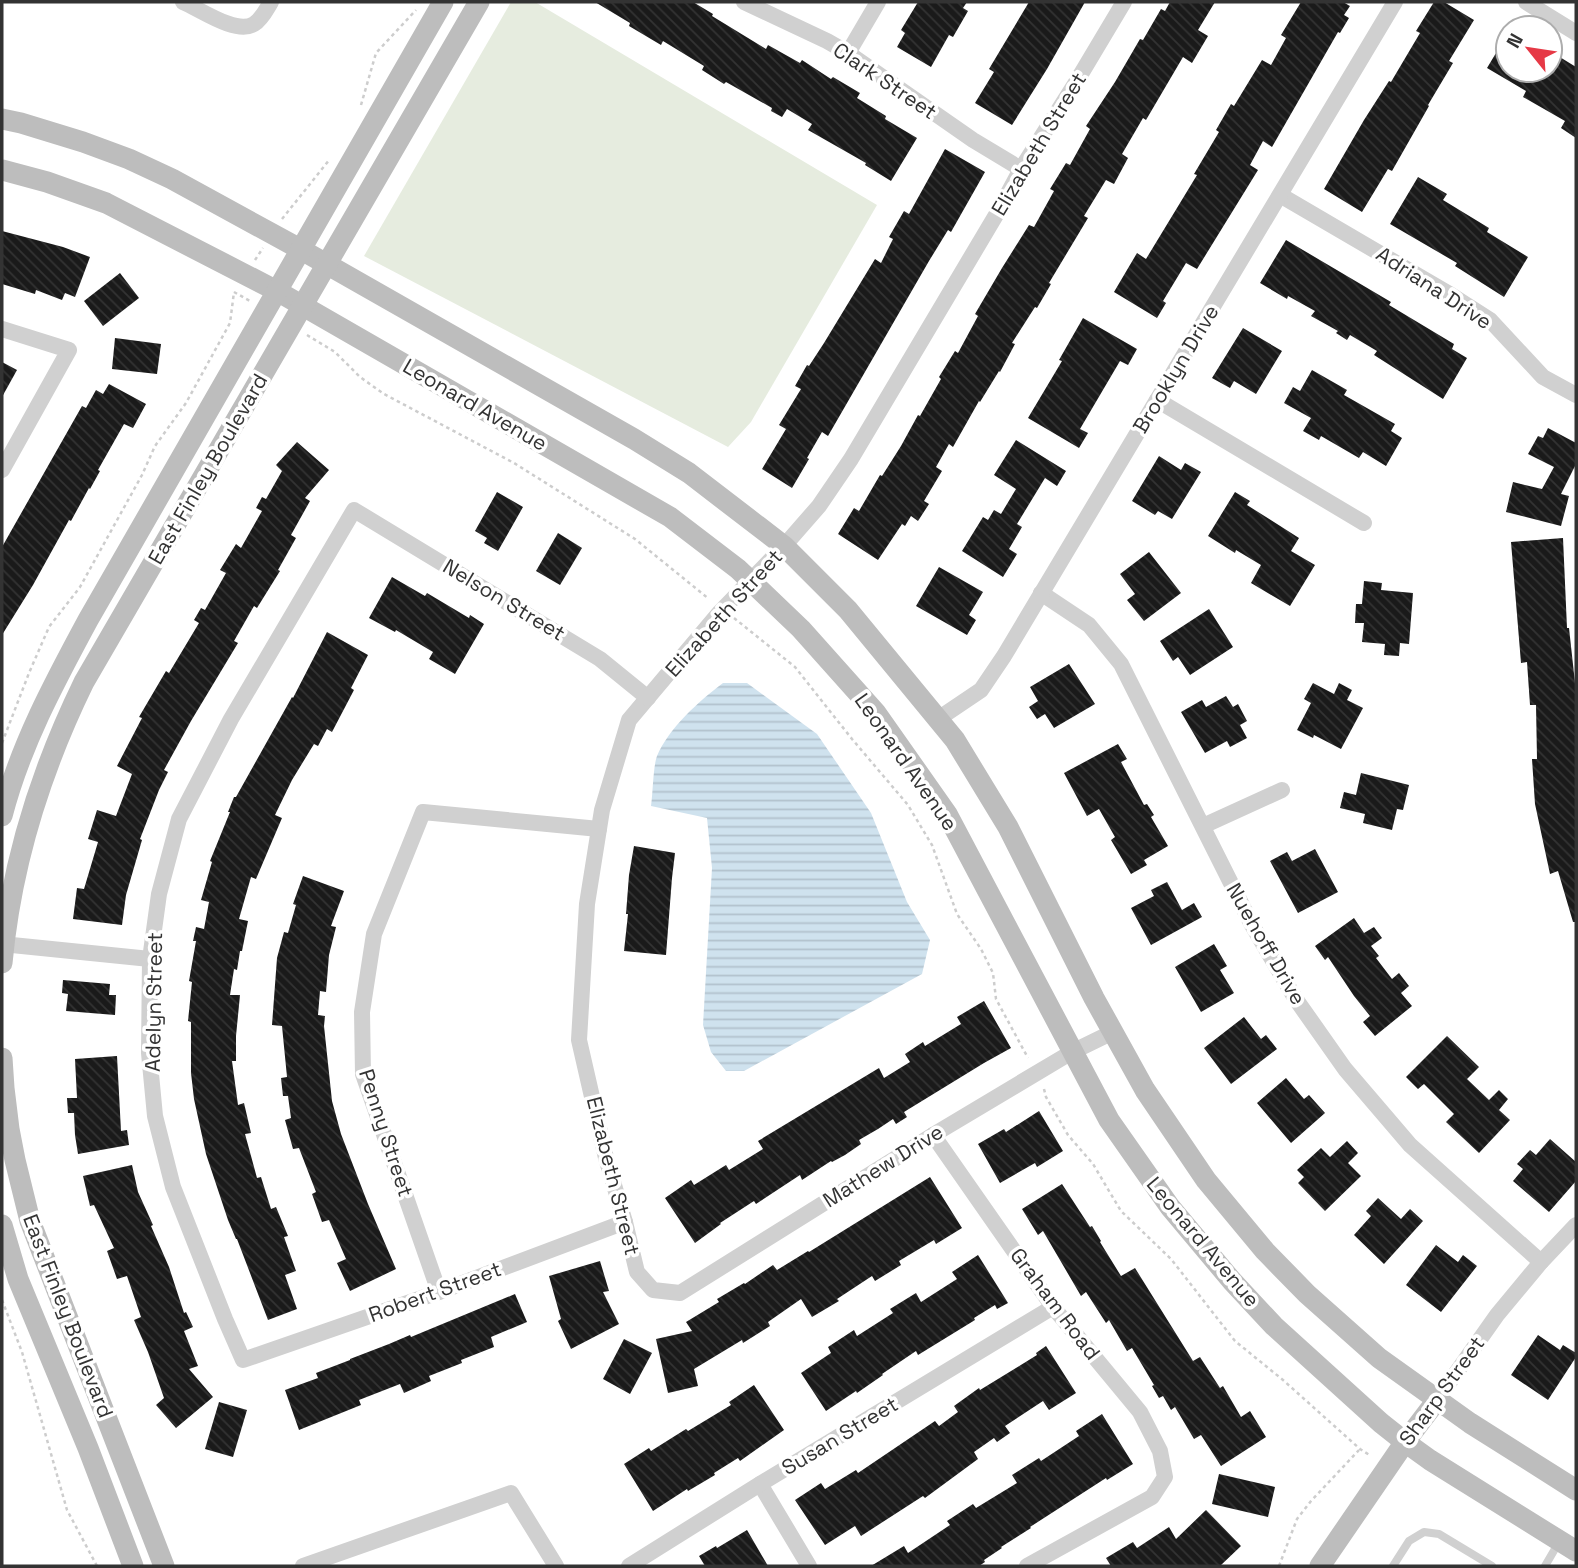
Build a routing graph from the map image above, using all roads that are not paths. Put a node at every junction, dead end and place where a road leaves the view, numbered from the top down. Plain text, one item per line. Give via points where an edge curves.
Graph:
1 (183, 2) edge
2 (271, 2) edge
3 (443, 2) edge
4 (479, 2) edge
5 (744, 2) edge
6 (878, 2) edge
7 (1124, 2) edge
8 (1395, 2) edge
9 (1526, 2) edge
10 (1576, 33) edge
11 (848, 53) junction
12 (2, 119) edge
13 (1021, 169) junction
14 (2, 170) edge
15 (1280, 195) junction
16 (300, 248) junction
17 (327, 264) junction
18 (276, 291) junction
19 (303, 306) junction
20 (2, 329) edge
21 (1576, 395) edge
22 (1157, 400) junction
23 (2, 470) edge
24 (354, 510) joint
25 (1364, 523) dead end
26 (784, 546) junction
27 (751, 581) junction
28 (1041, 593) junction
29 (648, 698) junction
30 (938, 719) junction
31 (1282, 790) dead end
32 (2, 816) edge
33 (1203, 826) junction
34 (599, 830) junction
35 (2, 950) edge
36 (150, 959) junction
37 (1113, 1032) junction
38 (1072, 1052) junction
39 (2, 1058) edge
40 (933, 1135) junction
41 (625, 1222) junction
42 (2, 1225) edge
43 (1576, 1225) edge
44 (1541, 1262) junction
45 (653, 1290) joint
46 (439, 1292) junction
47 (1053, 1307) junction
48 (243, 1360) joint
49 (1437, 1400) junction
50 (1405, 1442) junction
51 (760, 1484) junction
52 (1576, 1490) edge
53 (1568, 1546) edge
54 (133, 1566) edge
55 (164, 1566) edge
56 (307, 1566) edge
57 (556, 1566) edge
58 (629, 1566) edge
59 (809, 1566) edge
60 (1027, 1566) edge
61 (1320, 1566) edge
62 (1394, 1566) edge
63 (1492, 1566) edge
64 (1545, 1566) edge

1 - 2 street via 238,27 257,22
3 - 16 street, East Finley Boulevard
4 - 17 street, East Finley Boulevard
5 - 11 street, Clark Street
6 - 11 street
7 - 13 street, Elizabeth Street
8 - 15 street, Brooklyn Drive
9 - 10 street
11 - 13 street, Clark Street
12 - 16 street, Leonard Avenue via 129,159
13 - 26 street, Elizabeth Street via 851,459
14 - 18 street, Leonard Avenue via 106,203
15 - 21 street, Adriana Drive via 1490,320 1543,377
15 - 22 street, Brooklyn Drive
16 - 17 street, Leonard Avenue
16 - 18 street, East Finley Boulevard
17 - 19 street, East Finley Boulevard
17 - 26 street, Leonard Avenue via 634,439 689,473
18 - 19 street, Leonard Avenue
18 - 32 street, East Finley Boulevard via 45,700
19 - 27 street, Leonard Avenue via 670,517
19 - 35 street, East Finley Boulevard via 71,710 34,805
20 - 23 street via 69,350
22 - 25 street
22 - 28 street, Brooklyn Drive
24 - 29 street, Nelson Street via 600,659
24 - 36 street, Adelyn Street via 231,719 179,819 159,894
26 - 27 street, Elizabeth Street
26 - 30 street, Leonard Avenue via 848,610
27 - 29 street, Elizabeth Street
27 - 38 street, Leonard Avenue via 876,713 947,814
28 - 30 street, Brooklyn Drive via 981,690
28 - 33 street, Nuehoff Drive via 1089,625 1121,664
29 - 34 street, Elizabeth Street via 629,720
30 - 37 street, Leonard Avenue via 1008,827
31 - 33 street
33 - 44 street, Nuehoff Drive via 1252,925 1345,1069 1410,1146
34 - 41 street, Elizabeth Street via 587,904 579,1040
34 - 46 street, Penny Street via 423,812 374,934 362,1012 363,1074
35 - 36 street
36 - 48 street, Adelyn Street via 149,1052 155,1116 173,1187
37 - 38 street, Mathew Drive
37 - 49 street, Leonard Avenue via 1144,1090 1206,1180 1265,1251 1379,1358
38 - 40 street, Mathew Drive
38 - 50 street, Leonard Avenue via 1124,1142 1170,1207 1232,1281 1274,1326
39 - 55 street, East Finley Boulevard via 9,1129 30,1221
40 - 45 street, Mathew Drive via 680,1293
40 - 47 street, Graham Road
41 - 45 street, Elizabeth Street via 637,1272
41 - 46 street, Robert Street
42 - 54 street, East Finley Boulevard via 18,1279
43 - 44 street, Sharp Street
44 - 49 street, Sharp Street
46 - 48 street, Robert Street
47 - 51 street, Susan Street
47 - 60 street, Graham Road via 1140,1412 1160,1451 1165,1477 1152,1497
49 - 50 street, Sharp Street
49 - 52 street, Leonard Avenue
50 - 53 street, Leonard Avenue
50 - 61 street, Sharp Street
51 - 58 street, Susan Street
51 - 59 street
53 - 64 lane
56 - 57 street via 511,1493
62 - 63 lane via 1409,1541 1424,1532 1439,1534

